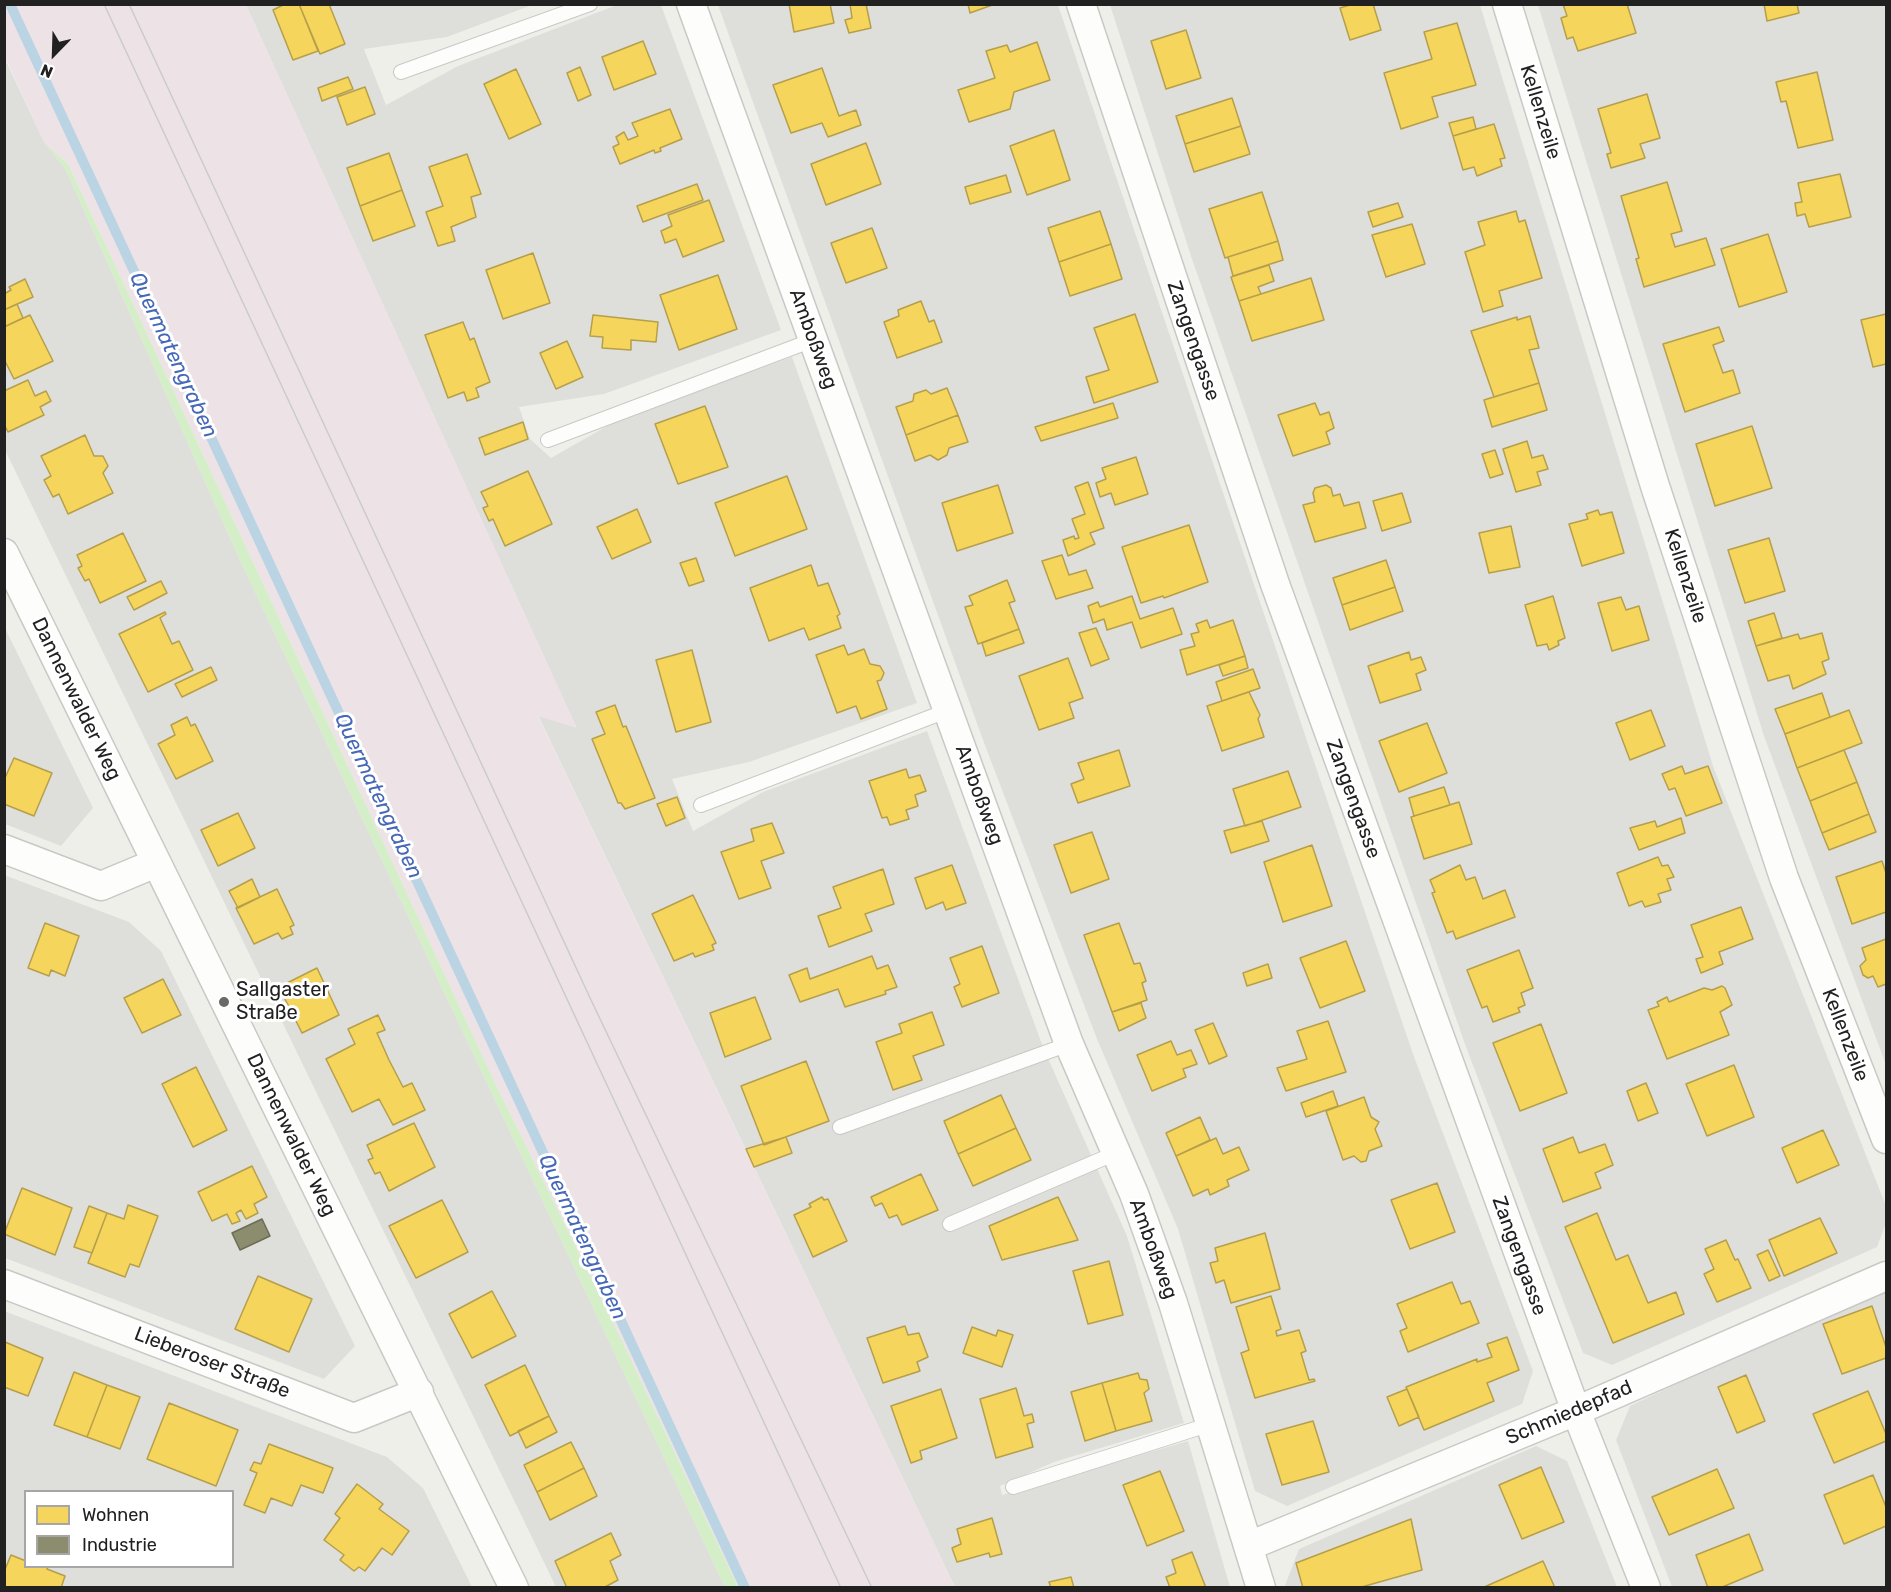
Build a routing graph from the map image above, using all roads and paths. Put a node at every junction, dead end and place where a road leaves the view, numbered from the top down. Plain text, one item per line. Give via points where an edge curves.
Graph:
1 (590, 4) edge
2 (691, 4) edge
3 (1081, 4) edge
4 (1507, 4) edge
5 (401, 72) dead end
6 (813, 340) junction
7 (548, 440) dead end
8 (4, 553) edge
9 (949, 710) junction
10 (701, 805) dead end
11 (4, 849) edge
12 (156, 863) junction
13 (1069, 1044) junction
14 (840, 1127) dead end
15 (1887, 1139) edge
16 (1116, 1153) junction
17 (950, 1224) dead end
18 (1887, 1276) edge
19 (4, 1284) edge
20 (419, 1392) junction
21 (1576, 1411) junction
22 (1211, 1424) junction
23 (1013, 1487) dead end
24 (1249, 1546) junction
25 (513, 1587) edge
26 (1261, 1587) edge
27 (1646, 1587) edge

1 - 5 lane
2 - 6 street, Amboßweg
3 - 21 street, Zangengasse via 1275,584
4 - 15 street, Kellenzeile via 1655,486 1784,878
6 - 7 lane
6 - 9 street, Amboßweg
8 - 12 street, Dannenwalder Weg
9 - 10 lane
9 - 13 street, Amboßweg
11 - 12 street via 101,886
12 - 20 street, Dannenwalder Weg
13 - 14 lane
13 - 16 street, Amboßweg
16 - 17 lane
16 - 22 street, Amboßweg via 1173,1304
18 - 21 street, Schmiedepfad
19 - 20 street, Lieberoser Straße via 354,1418
20 - 25 street, Dannenwalder Weg
21 - 24 street, Schmiedepfad
21 - 27 street, Zangengasse
22 - 23 lane
22 - 24 street, Amboßweg
24 - 26 street, Amboßweg

